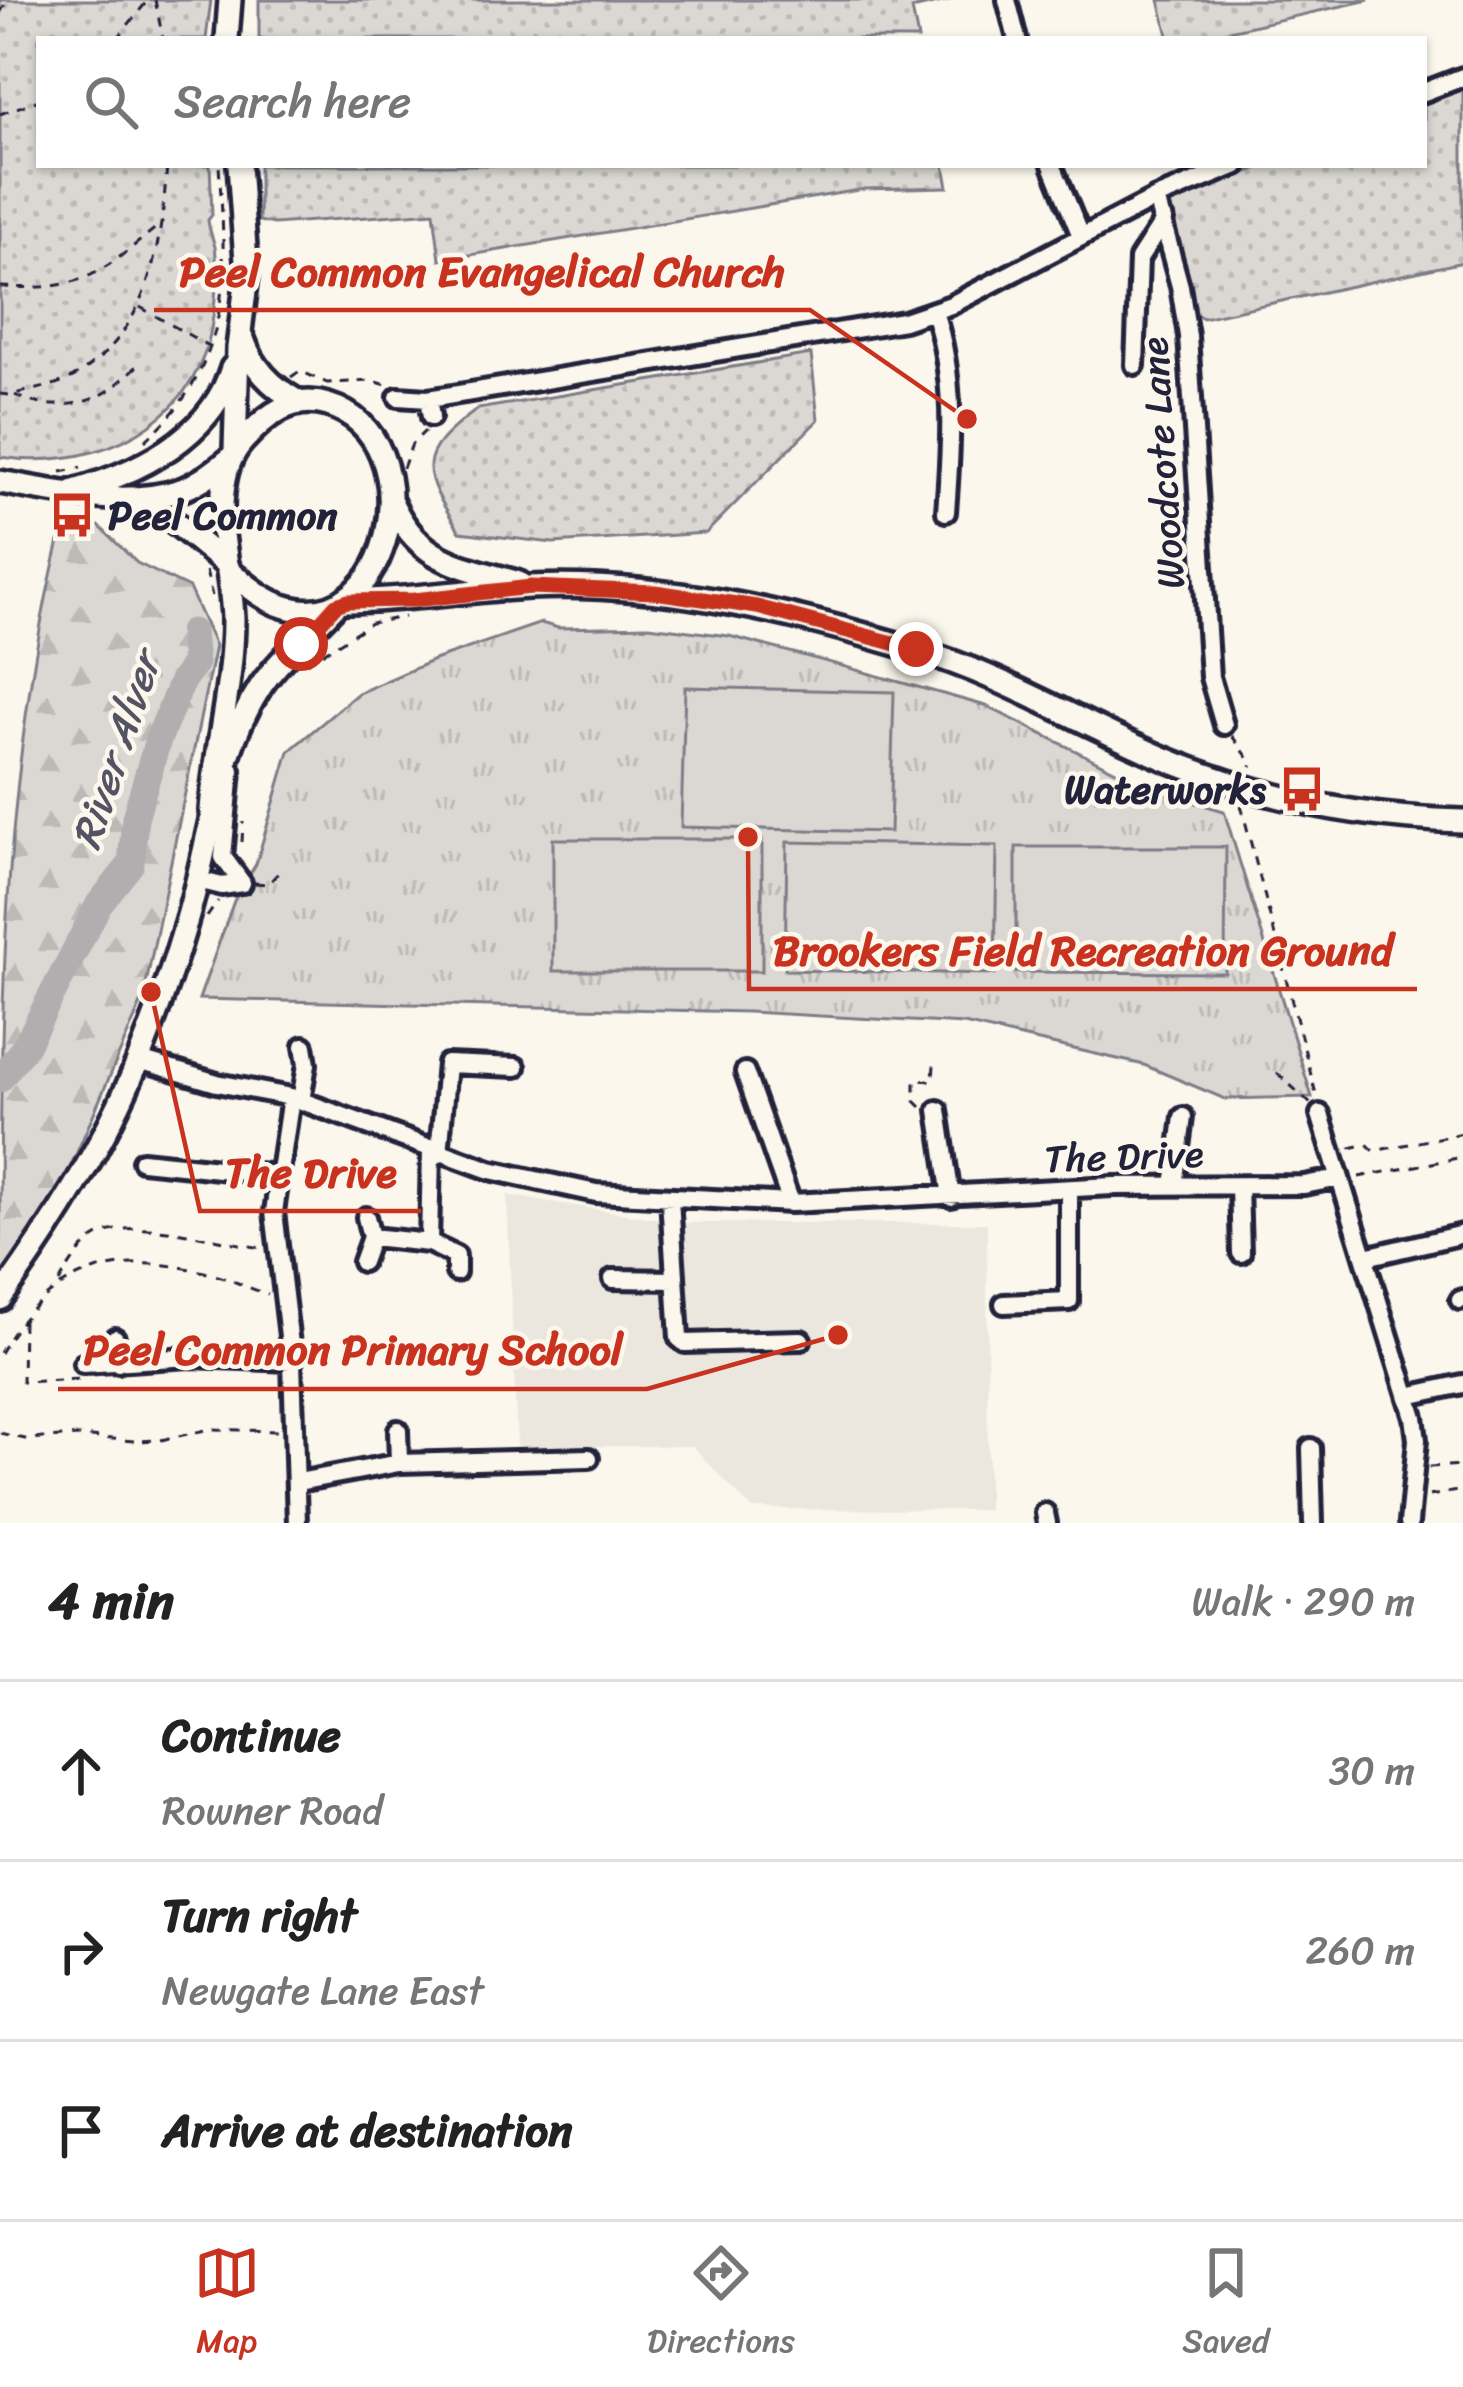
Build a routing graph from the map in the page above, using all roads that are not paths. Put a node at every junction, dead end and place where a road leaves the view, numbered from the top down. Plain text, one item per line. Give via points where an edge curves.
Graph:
1 (230, 0) edge
2 (1007, 0) edge
3 (227, 36) edge
4 (1016, 36) edge
5 (1463, 77) edge
6 (1427, 91) edge
7 (239, 168) edge
8 (1053, 168) edge
9 (1230, 168) edge
10 (1156, 198) junction
11 (1164, 220) junction
12 (1081, 236) junction
13 (934, 312) junction
14 (240, 340) junction
15 (1135, 365) dead end
16 (398, 397) dead end
17 (297, 401) junction
18 (232, 455) junction
19 (0, 482) edge
20 (68, 492) junction
21 (109, 497) junction
22 (390, 497) junction
23 (946, 512) dead end
24 (229, 569) junction
25 (531, 587) junction
26 (342, 603) junction
27 (1224, 724) road end
28 (233, 741) junction
29 (212, 811) junction
30 (1463, 821) edge
31 (225, 877) junction
32 (198, 880) junction
33 (242, 883) road end
34 (304, 1046) dead end
35 (139, 1060) junction
36 (515, 1067) dead end
37 (746, 1072) dead end
38 (296, 1099) junction
39 (938, 1110) road end
40 (1320, 1114) road end
41 (1184, 1117) dead end
42 (435, 1153) junction
43 (142, 1161) dead end
44 (278, 1175) junction
45 (1340, 1180) junction
46 (1174, 1186) junction
47 (1239, 1186) junction
48 (1070, 1189) junction
49 (951, 1197) junction
50 (670, 1199) junction
51 (791, 1203) junction
52 (366, 1217) dead end
53 (1463, 1234) edge
54 (371, 1237) junction
55 (430, 1244) junction
56 (1241, 1253) dead end
57 (1366, 1257) junction
58 (362, 1262) dead end
59 (456, 1264) dead end
60 (613, 1279) dead end
61 (675, 1280) junction
62 (0, 1299) edge
63 (1004, 1304) dead end
64 (115, 1338) dead end
65 (801, 1340) dead end
66 (292, 1360) junction
67 (118, 1363) junction
68 (83, 1364) road end
69 (1463, 1384) edge
70 (1408, 1396) junction
71 (398, 1430) dead end
72 (1310, 1448) dead end
73 (589, 1458) dead end
74 (399, 1463) junction
75 (298, 1482) junction
76 (298, 1523) edge
77 (1313, 1523) edge
78 (1409, 1523) edge

1 - 3 main road
2 - 4 street
5 - 6 street
7 - 14 main road via 247,275
8 - 12 street
9 - 10 street
10 - 11 street, Woodcote Lane
10 - 12 street
11 - 15 street via 1139,260
11 - 27 street, Woodcote Lane via 1188,335 1210,676
12 - 13 street
13 - 16 street via 432,413
13 - 23 street via 948,362
14 - 17 main road via 274,388
14 - 18 main road
14 - 20 main road via 230,376 194,430 137,468
17 - 18 main road via 270,415
17 - 22 main road via 337,408 368,427
18 - 21 main road via 184,489
18 - 24 main road via 222,497
19 - 20 main road
20 - 21 main road
21 - 24 main road via 172,520
22 - 25 main road via 404,527 439,559
22 - 26 main road via 371,574
24 - 26 main road via 280,606
24 - 29 main road via 232,628
25 - 26 main road
25 - 30 main road via 757,607 990,675 1247,789 1305,806
26 - 28 main road via 263,684
28 - 29 main road
28 - 31 street
29 - 32 main road
31 - 32 street
31 - 33 street
32 - 35 main road
34 - 38 street
35 - 38 street, The Drive
35 - 62 main road via 111,1121
36 - 42 street via 447,1064
37 - 51 street
38 - 42 street, The Drive
38 - 44 street
39 - 49 street
40 - 45 street
41 - 46 street
42 - 50 street, The Drive via 532,1181
42 - 55 street
43 - 44 street
44 - 66 street via 276,1250
45 - 47 street, The Drive
45 - 57 street
46 - 47 street, The Drive
46 - 48 street, The Drive
47 - 56 street
48 - 49 street, The Drive
48 - 63 street via 1070,1301
49 - 51 street, The Drive
50 - 51 street, The Drive
50 - 61 street
52 - 54 street
53 - 57 street
54 - 55 street
54 - 58 street
55 - 59 street
57 - 70 street
60 - 61 street
61 - 65 street via 685,1342
64 - 67 street
66 - 67 street
66 - 75 street
67 - 68 street
69 - 70 street
70 - 78 street via 1417,1440
71 - 74 street
72 - 77 street
73 - 74 street
74 - 75 street
75 - 76 street

